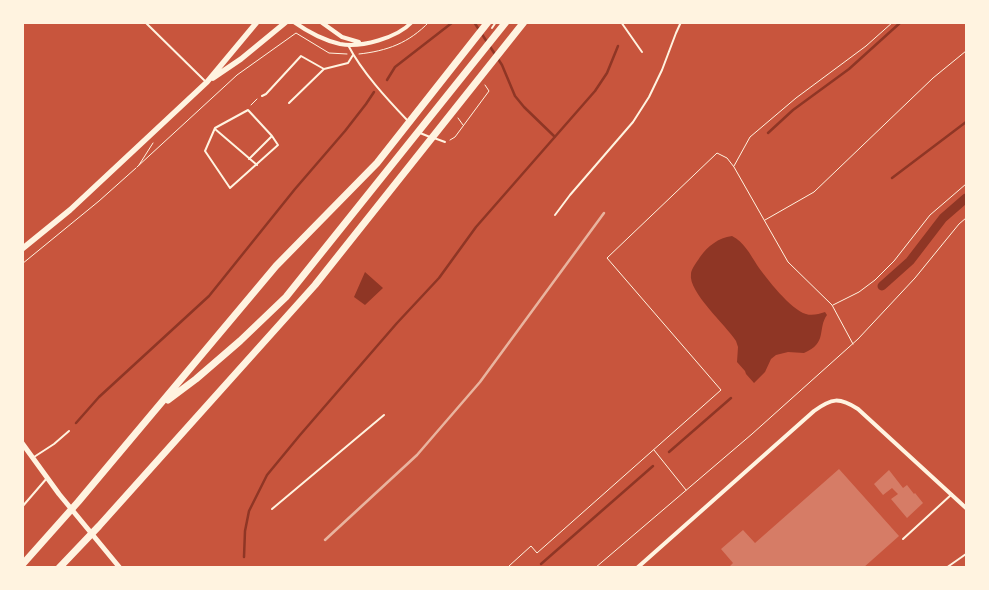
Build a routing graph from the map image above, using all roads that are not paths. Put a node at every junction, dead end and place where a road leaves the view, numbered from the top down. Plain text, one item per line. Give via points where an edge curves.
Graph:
1 (145, 22) edge
2 (257, 22) edge
3 (286, 22) edge
4 (294, 22) edge
5 (321, 22) edge
6 (412, 22) edge
7 (496, 22) edge
8 (506, 22) edge
9 (524, 22) edge
10 (621, 22) edge
11 (681, 22) edge
12 (490, 25) edge
13 (362, 43) junction
14 (348, 45) junction
15 (642, 52) dead end
16 (353, 55) junction
17 (324, 69) junction
18 (207, 82) junction
19 (262, 96) road end
20 (289, 103) dead end
21 (215, 128) junction
22 (272, 136) junction
23 (445, 142) dead end
24 (249, 158) junction
25 (257, 165) junction
26 (555, 215) dead end
27 (22, 248) edge
28 (156, 410) junction
29 (384, 415) dead end
30 (69, 431) dead end
31 (22, 443) edge
32 (34, 457) junction
33 (48, 478) junction
34 (952, 494) junction
35 (22, 507) edge
36 (966, 508) edge
37 (272, 509) dead end
38 (902, 539) dead end
39 (966, 554) edge
40 (22, 565) edge
41 (59, 568) edge
42 (120, 568) edge
43 (637, 568) edge
44 (946, 568) edge

1 - 18 lane
2 - 18 main road
3 - 18 main road
4 - 14 street via 328,40
5 - 13 street via 342,37
6 - 13 street via 386,39
7 - 12 lane
8 - 28 highway via 286,297 240,342
9 - 41 highway via 315,285
10 - 15 lane
11 - 26 lane via 662,70 633,122
12 - 28 highway via 377,163 276,266
13 - 14 street
14 - 16 lane
16 - 17 lane via 348,62
16 - 23 lane via 384,96 420,133
17 - 19 lane via 301,56
17 - 20 lane
18 - 27 main road via 70,210
21 - 22 lane via 248,110
21 - 24 lane
21 - 25 lane via 205,151 230,188
22 - 24 lane
22 - 25 lane via 278,145
24 - 25 lane
28 - 40 highway
29 - 37 lane
30 - 32 lane
31 - 32 street
32 - 33 street
33 - 35 lane
33 - 42 street
34 - 36 street
34 - 38 lane
34 - 43 street via 858,409 842,400 834,400 814,411
39 - 44 lane

